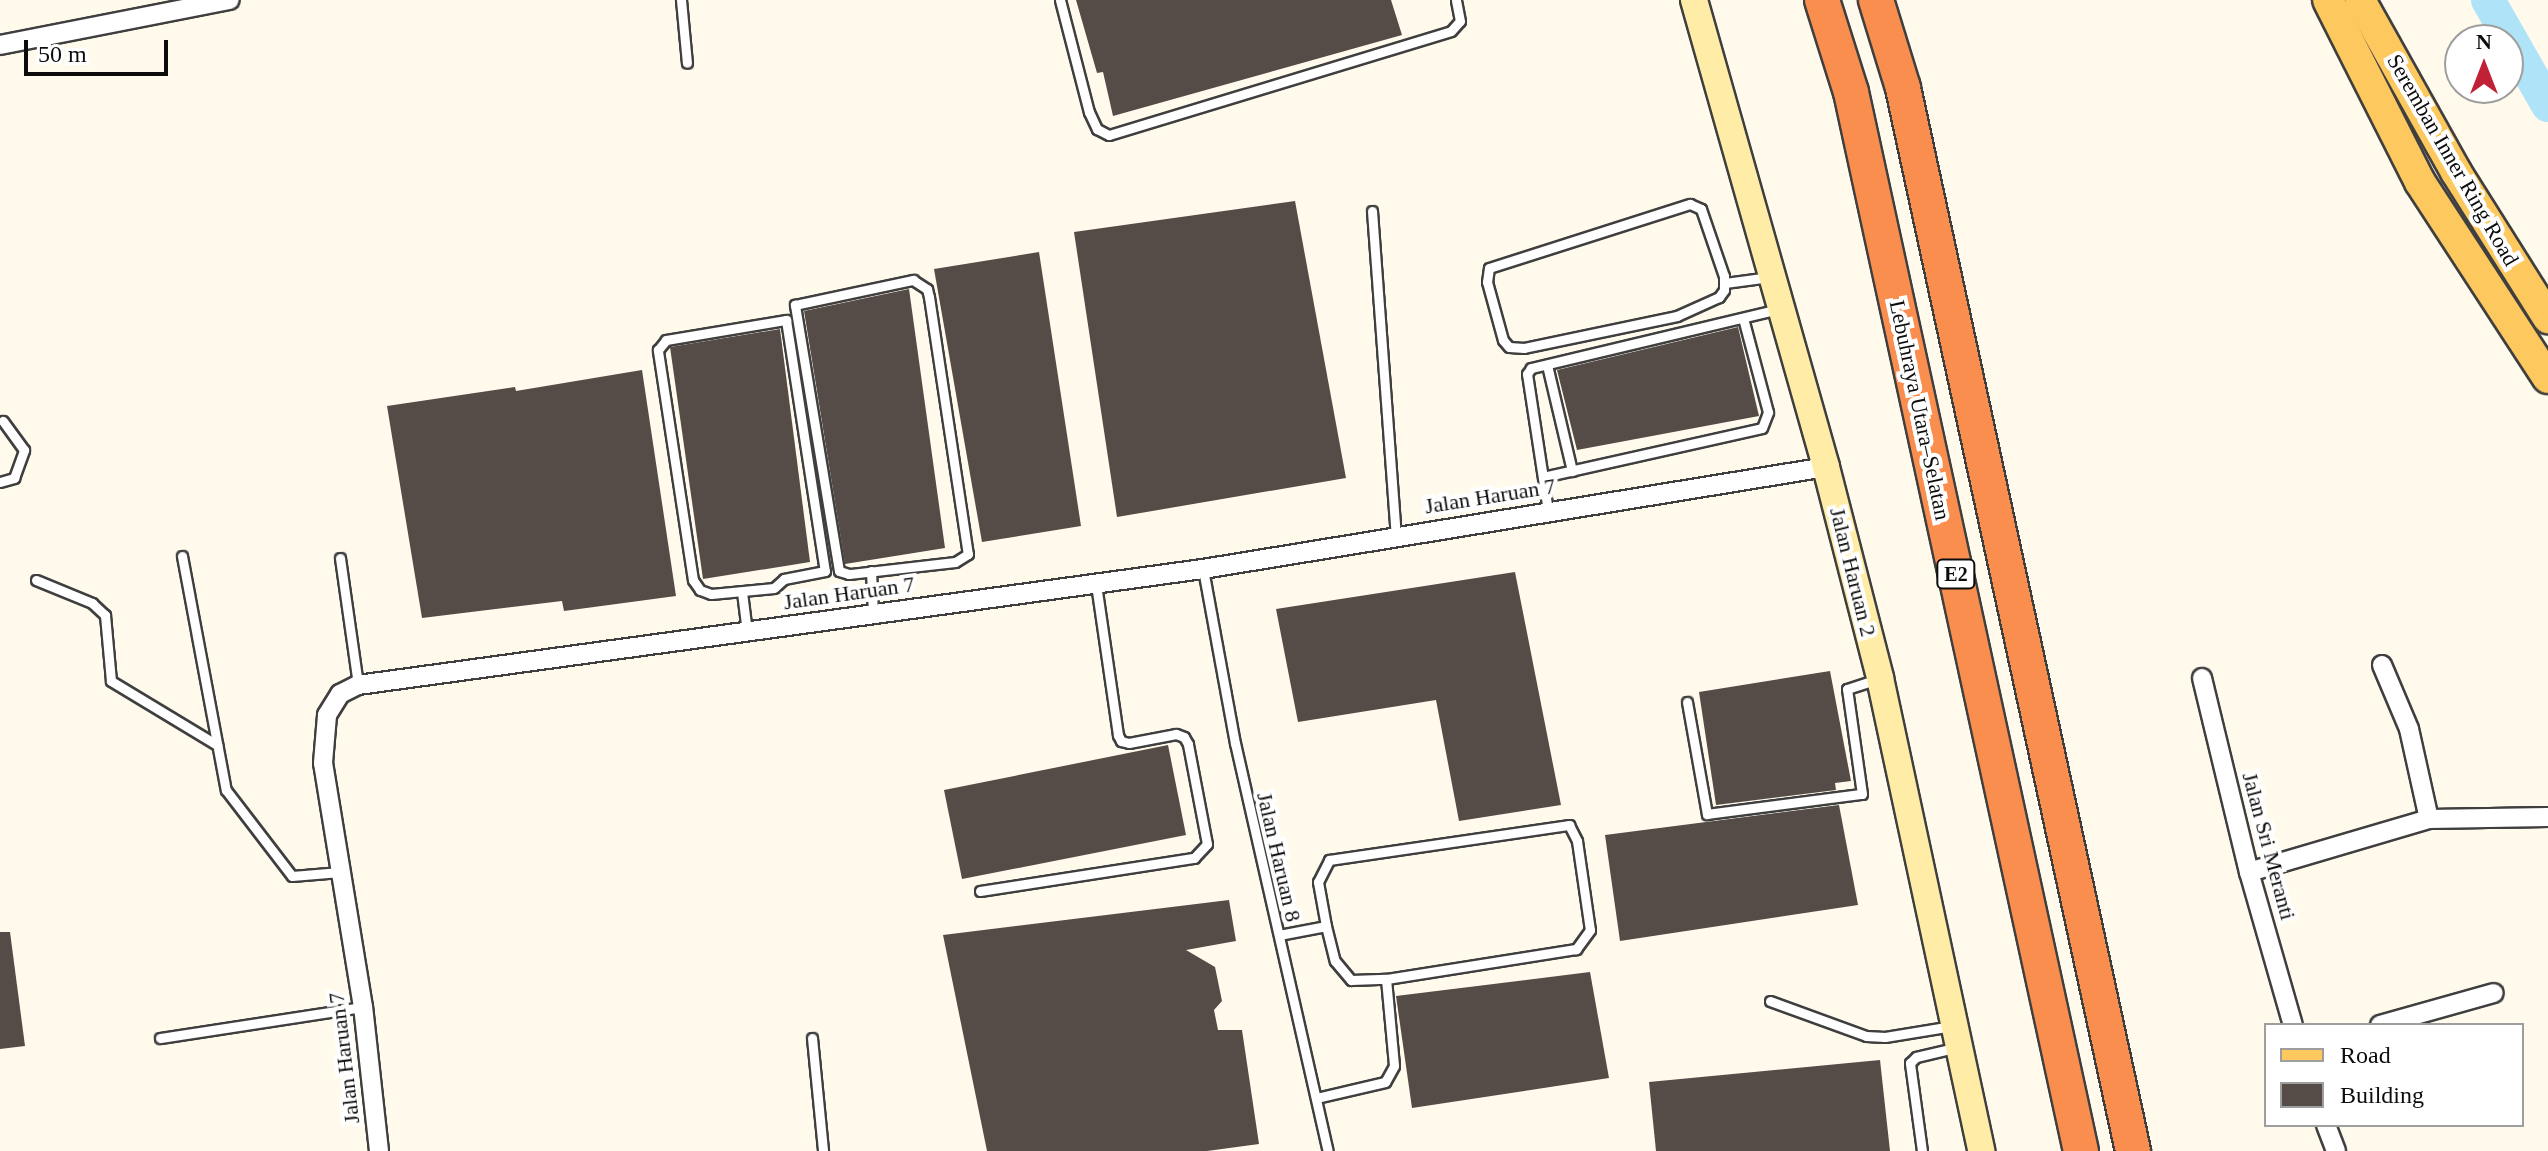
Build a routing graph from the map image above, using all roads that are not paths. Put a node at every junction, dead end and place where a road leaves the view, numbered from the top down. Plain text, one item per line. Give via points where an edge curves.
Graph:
1 (230, 0) edge
2 (681, 0) edge
3 (1060, 0) edge
4 (1456, 0) edge
5 (1694, 0) edge
6 (1822, 0) edge
7 (1876, 0) edge
8 (2328, 0) edge
9 (2360, 0) edge
10 (0, 45) edge
11 (687, 63) dead end
12 (1372, 211) dead end
13 (1773, 276) junction
14 (1725, 283) junction
15 (1782, 308) junction
16 (1743, 318) junction
17 (2548, 318) edge
18 (1547, 365) junction
19 (2548, 378) edge
20 (3, 421) dead end
21 (1826, 467) junction
22 (1572, 471) junction
23 (1543, 477) junction
24 (0, 482) edge
25 (1548, 511) junction
26 (1396, 535) junction
27 (182, 556) dead end
28 (340, 558) dead end
29 (1203, 569) junction
30 (871, 571) junction
31 (36, 580) dead end
32 (1096, 584) junction
33 (742, 592) junction
34 (873, 614) junction
35 (747, 632) junction
36 (2382, 665) dead end
37 (1880, 678) junction
38 (2202, 678) dead end
39 (358, 685) junction
40 (1687, 702) dead end
41 (217, 745) junction
42 (2548, 817) edge
43 (2429, 819) junction
44 (340, 872) junction
45 (2249, 872) junction
46 (980, 891) dead end
47 (1326, 926) junction
48 (1279, 935) junction
49 (1386, 979) junction
50 (2494, 993) dead end
51 (1770, 1001) dead end
52 (363, 1007) junction
53 (2292, 1023) edge
54 (2387, 1023) edge
55 (1956, 1037) junction
56 (160, 1038) dead end
57 (812, 1038) dead end
58 (1316, 1098) junction
59 (2327, 1127) edge
60 (379, 1151) edge
61 (823, 1151) edge
62 (1328, 1151) edge
63 (1922, 1151) edge
64 (1981, 1151) edge
65 (2081, 1151) edge
66 (2133, 1151) edge
67 (2336, 1151) edge

1 - 10 street
2 - 11 lane
3 - 4 lane via 1089,112 1097,129 1109,135 1451,31 1460,21
5 - 13 main road, Jalan Haruan 2
6 - 65 highway, Lebuhraya Utara–Selatan / E2 via 1851,92
7 - 66 highway, E2 via 1903,88
8 - 19 main road, Seremban Inner Ring Road via 2420,182
9 - 17 main road, Seremban Inner Ring Road via 2456,172
12 - 26 lane
13 - 14 lane
13 - 15 main road, Jalan Haruan 2
14 - 14 lane via 1701,209 1690,204 1503,260 1489,268 1487,282 1503,340 1509,347 1524,348 1677,316 1719,297
15 - 16 lane
15 - 21 main road, Jalan Haruan 2
16 - 18 lane
16 - 22 lane via 1768,412 1762,428
18 - 22 lane
18 - 23 lane via 1527,374
20 - 24 lane via 24,450 14,478
21 - 25 street, Jalan Haruan 7
21 - 37 main road, Jalan Haruan 2
22 - 23 lane
23 - 25 lane
25 - 26 street, Jalan Haruan 7
26 - 29 street, Jalan Haruan 7
27 - 41 lane
28 - 39 lane
29 - 32 street, Jalan Haruan 7
29 - 48 lane, Jalan Haruan 8 via 1235,743
30 - 30 lane via 839,571 795,305 913,280 927,289 929,297 968,554 955,562
30 - 34 lane
31 - 41 lane via 92,603 105,615 111,681
32 - 34 street, Jalan Haruan 7
32 - 46 lane via 1118,735 1129,743 1184,737 1207,844 1194,858
33 - 33 lane via 711,594 693,580 658,350 666,340 786,320 825,571
33 - 35 lane
34 - 35 street, Jalan Haruan 7
35 - 39 street, Jalan Haruan 7
36 - 43 street via 2409,729
37 - 40 lane via 1847,689 1862,794 1707,814
37 - 55 main road, Jalan Haruan 2
38 - 45 street, Jalan Sri Meranti
39 - 44 street, Jalan Haruan 7 via 340,694 327,715 323,763
41 - 44 lane via 226,790 292,876
42 - 43 street
43 - 45 street
44 - 52 street, Jalan Haruan 7
45 - 53 street, Jalan Sri Meranti
47 - 48 lane
47 - 49 lane via 1335,961 1351,980
47 - 49 lane via 1318,882 1329,860 1569,825 1577,841 1590,930 1576,949
48 - 58 lane, Jalan Haruan 8
49 - 58 lane via 1394,1066 1385,1082
50 - 54 street
51 - 55 lane via 1866,1036
52 - 56 lane
52 - 60 street, Jalan Haruan 7
55 - 63 lane via 1910,1063
55 - 64 main road, Jalan Haruan 2
57 - 61 lane
58 - 62 lane, Jalan Haruan 8
59 - 67 street

